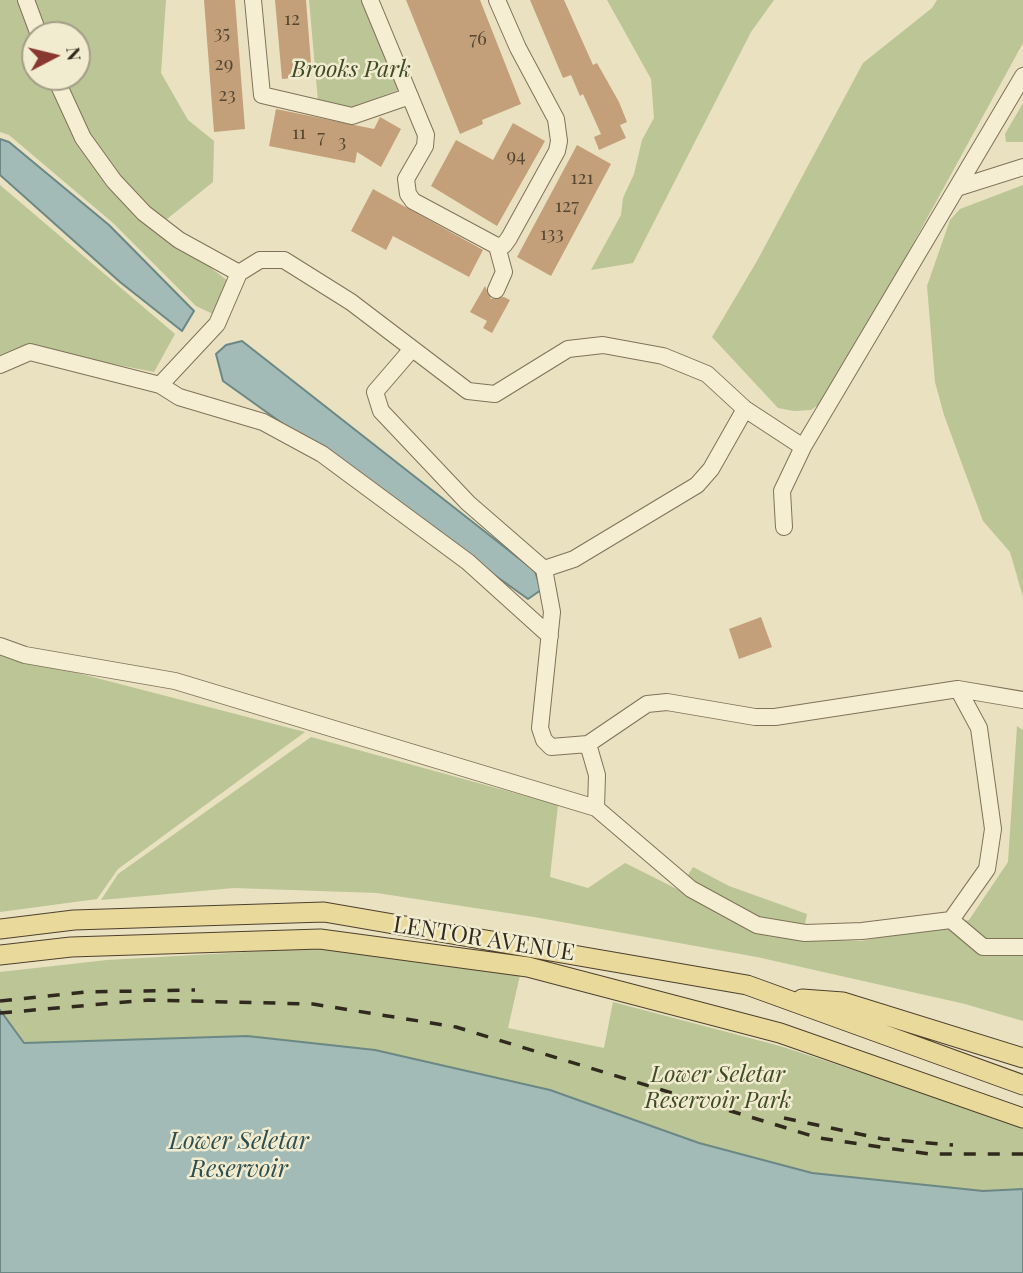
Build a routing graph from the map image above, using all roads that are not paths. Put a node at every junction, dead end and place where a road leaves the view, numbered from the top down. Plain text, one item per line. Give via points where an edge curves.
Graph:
1 (26, 0) edge
2 (253, 0) edge
3 (370, 0) edge
4 (497, 0) edge
5 (34, 21) edge
6 (1023, 76) edge
7 (61, 91) edge
8 (410, 96) junction
9 (1023, 167) edge
10 (957, 188) junction
11 (497, 246) junction
12 (239, 273) junction
13 (496, 290) dead end
14 (412, 348) junction
15 (0, 365) edge
16 (160, 385) junction
17 (746, 409) junction
18 (803, 447) junction
19 (784, 527) dead end
20 (544, 569) junction
21 (550, 636) junction
22 (0, 646) edge
23 (958, 689) junction
24 (1023, 700) edge
25 (588, 744) junction
26 (596, 808) junction
27 (951, 920) junction
28 (0, 929) edge
29 (1023, 947) edge
30 (0, 955) edge
31 (779, 998) junction
32 (1020, 1056) edge
33 (1023, 1085) edge
34 (1023, 1118) edge

1 - 5 street
2 - 8 street via 262,95 352,116
3 - 8 street
4 - 11 street via 556,118 559,141 509,238
6 - 10 street
7 - 12 street via 83,138 144,212 179,240
8 - 11 street via 426,141 406,179 408,194 413,201
9 - 10 street
10 - 18 street
11 - 13 street via 504,272
12 - 14 street via 260,260 284,260
12 - 16 street via 217,324
14 - 17 street via 468,391 482,395 495,394 568,349 603,345 639,351 707,374
14 - 20 street via 375,392 381,411 468,503
15 - 16 street via 30,352
16 - 21 street via 179,397 263,422 322,454 468,562
17 - 18 street
17 - 20 street via 697,485 574,559
18 - 19 street via 782,491
20 - 21 street via 552,612
21 - 25 street via 540,728 544,740 559,748
22 - 26 street via 25,655 175,681
23 - 24 street
23 - 25 street via 775,718 667,702 647,704
23 - 27 street via 979,728 993,829 987,870
25 - 26 street via 597,775
26 - 27 street via 691,889 757,925 804,933
27 - 29 street via 983,947
28 - 31 main road, LENTOR AVENUE via 74,920 324,912 747,985
30 - 34 main road, LENTOR AVENUE via 71,947 320,939 528,967 780,1033
31 - 32 main road via 843,1002
31 - 33 main road, LENTOR AVENUE

